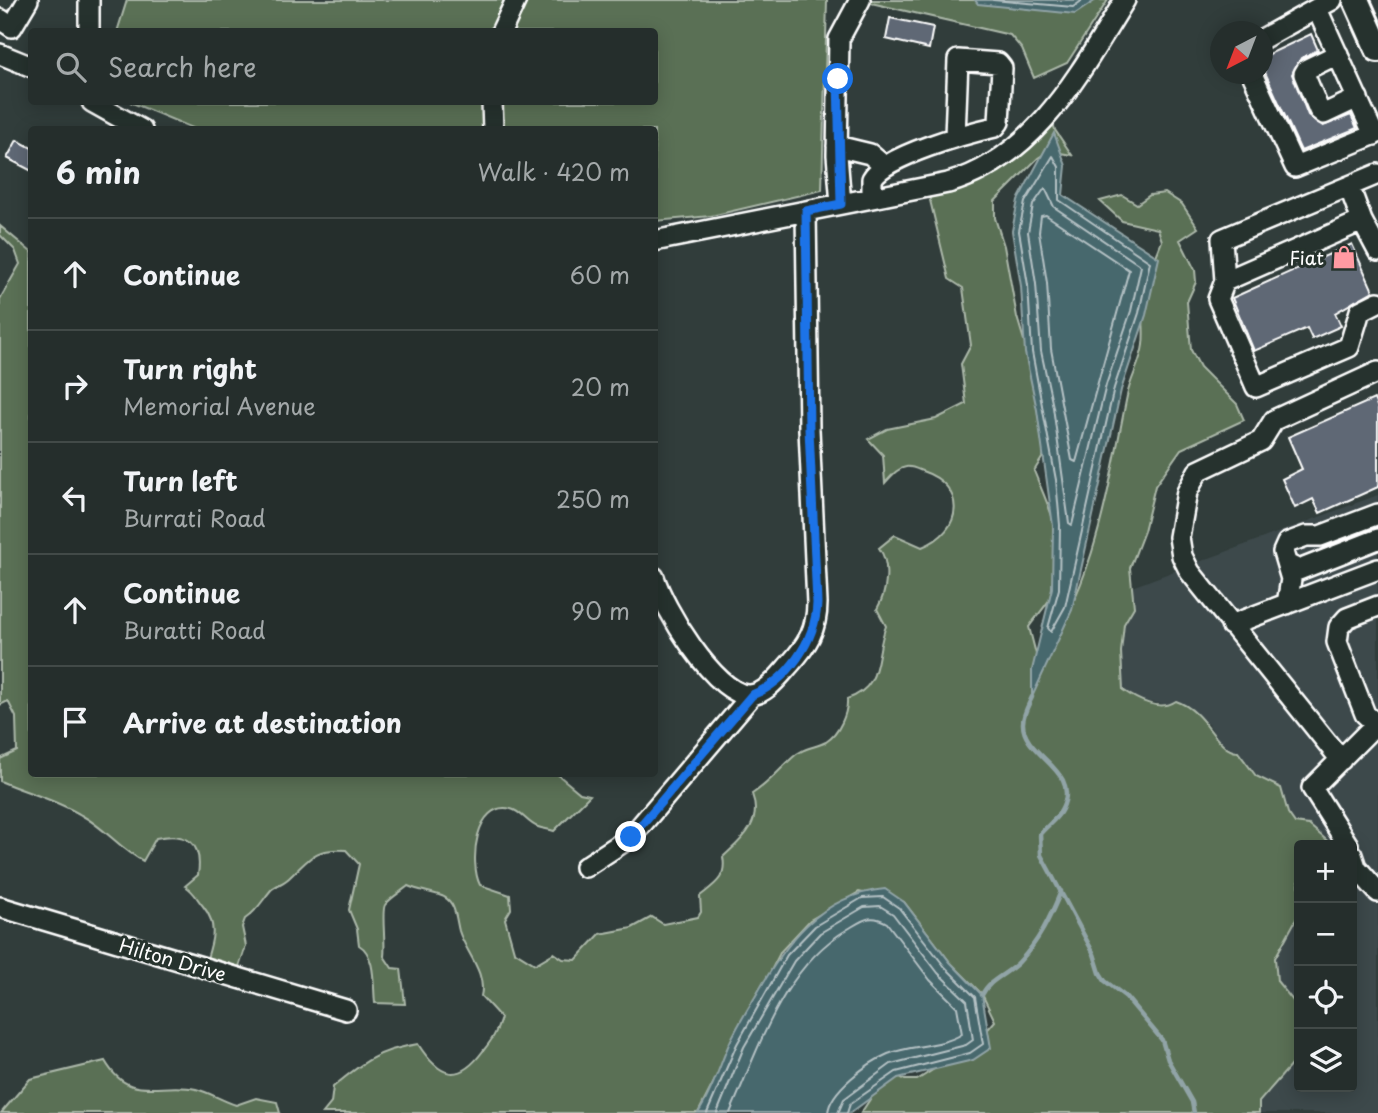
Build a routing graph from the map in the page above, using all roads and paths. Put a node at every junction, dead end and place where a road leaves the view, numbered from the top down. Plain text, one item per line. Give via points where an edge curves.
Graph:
1 (29, 0) edge
2 (89, 0) edge
3 (516, 0) edge
4 (860, 0) edge
5 (1125, 0) edge
6 (1356, 0) edge
7 (1325, 4) edge
8 (0, 19) edge
9 (89, 28) edge
10 (503, 28) edge
11 (1273, 33) edge
12 (1378, 49) edge
13 (0, 54) edge
14 (1338, 54) junction
15 (28, 65) edge
16 (1257, 84) edge
17 (1358, 99) junction
18 (97, 105) edge
19 (492, 105) edge
20 (135, 126) edge
21 (493, 126) edge
22 (1376, 134) edge
23 (955, 136) dead end
24 (837, 146) junction
25 (884, 166) junction
26 (1378, 174) edge
27 (1349, 186) junction
28 (872, 197) junction
29 (841, 204) junction
30 (806, 211) junction
31 (1362, 221) junction
32 (658, 240) edge
33 (1378, 251) edge
34 (1225, 281) junction
35 (1378, 302) edge
36 (1378, 372) edge
37 (1378, 514) edge
38 (1378, 539) edge
39 (1289, 565) junction
40 (1378, 569) edge
41 (658, 590) edge
42 (1287, 604) junction
43 (1378, 606) edge
44 (1231, 625) junction
45 (752, 695) junction
46 (1377, 725) edge
47 (1340, 760) junction
48 (1345, 840) edge
49 (585, 867) dead end
50 (1357, 868) edge
51 (1378, 892) edge
52 (0, 906) edge
53 (346, 1010) dead end

1 - 8 street via 12,27
2 - 9 street
3 - 10 street
4 - 24 street via 839,39
5 - 28 street via 1050,114 1008,155 962,179
6 - 12 main road
7 - 11 street
7 - 14 street
13 - 15 street
14 - 17 street
14 - 17 street via 1304,74 1319,110 1324,114
16 - 22 street via 1295,167
17 - 22 street
18 - 20 street
19 - 21 street
23 - 25 street
24 - 25 street via 870,154
24 - 29 street
25 - 28 street via 872,179
26 - 27 street
27 - 31 street
27 - 34 street via 1222,239
28 - 29 street
29 - 30 street
30 - 32 street
30 - 45 street via 817,619 804,649 774,682
31 - 33 street
31 - 34 street
34 - 35 street via 1218,299 1256,387 1349,346 1360,311
36 - 44 street via 1274,420 1261,442 1198,471 1187,492 1179,537 1182,556
37 - 39 street via 1287,543 1283,551
38 - 39 street via 1299,570
39 - 42 street
40 - 42 street
41 - 45 street via 686,640 724,682
42 - 44 street
43 - 46 street via 1347,618 1339,627 1337,642 1365,714
44 - 47 street
45 - 49 street via 631,837
46 - 47 street
47 - 48 street via 1312,788
50 - 51 street
52 - 53 street, Hilton Drive

